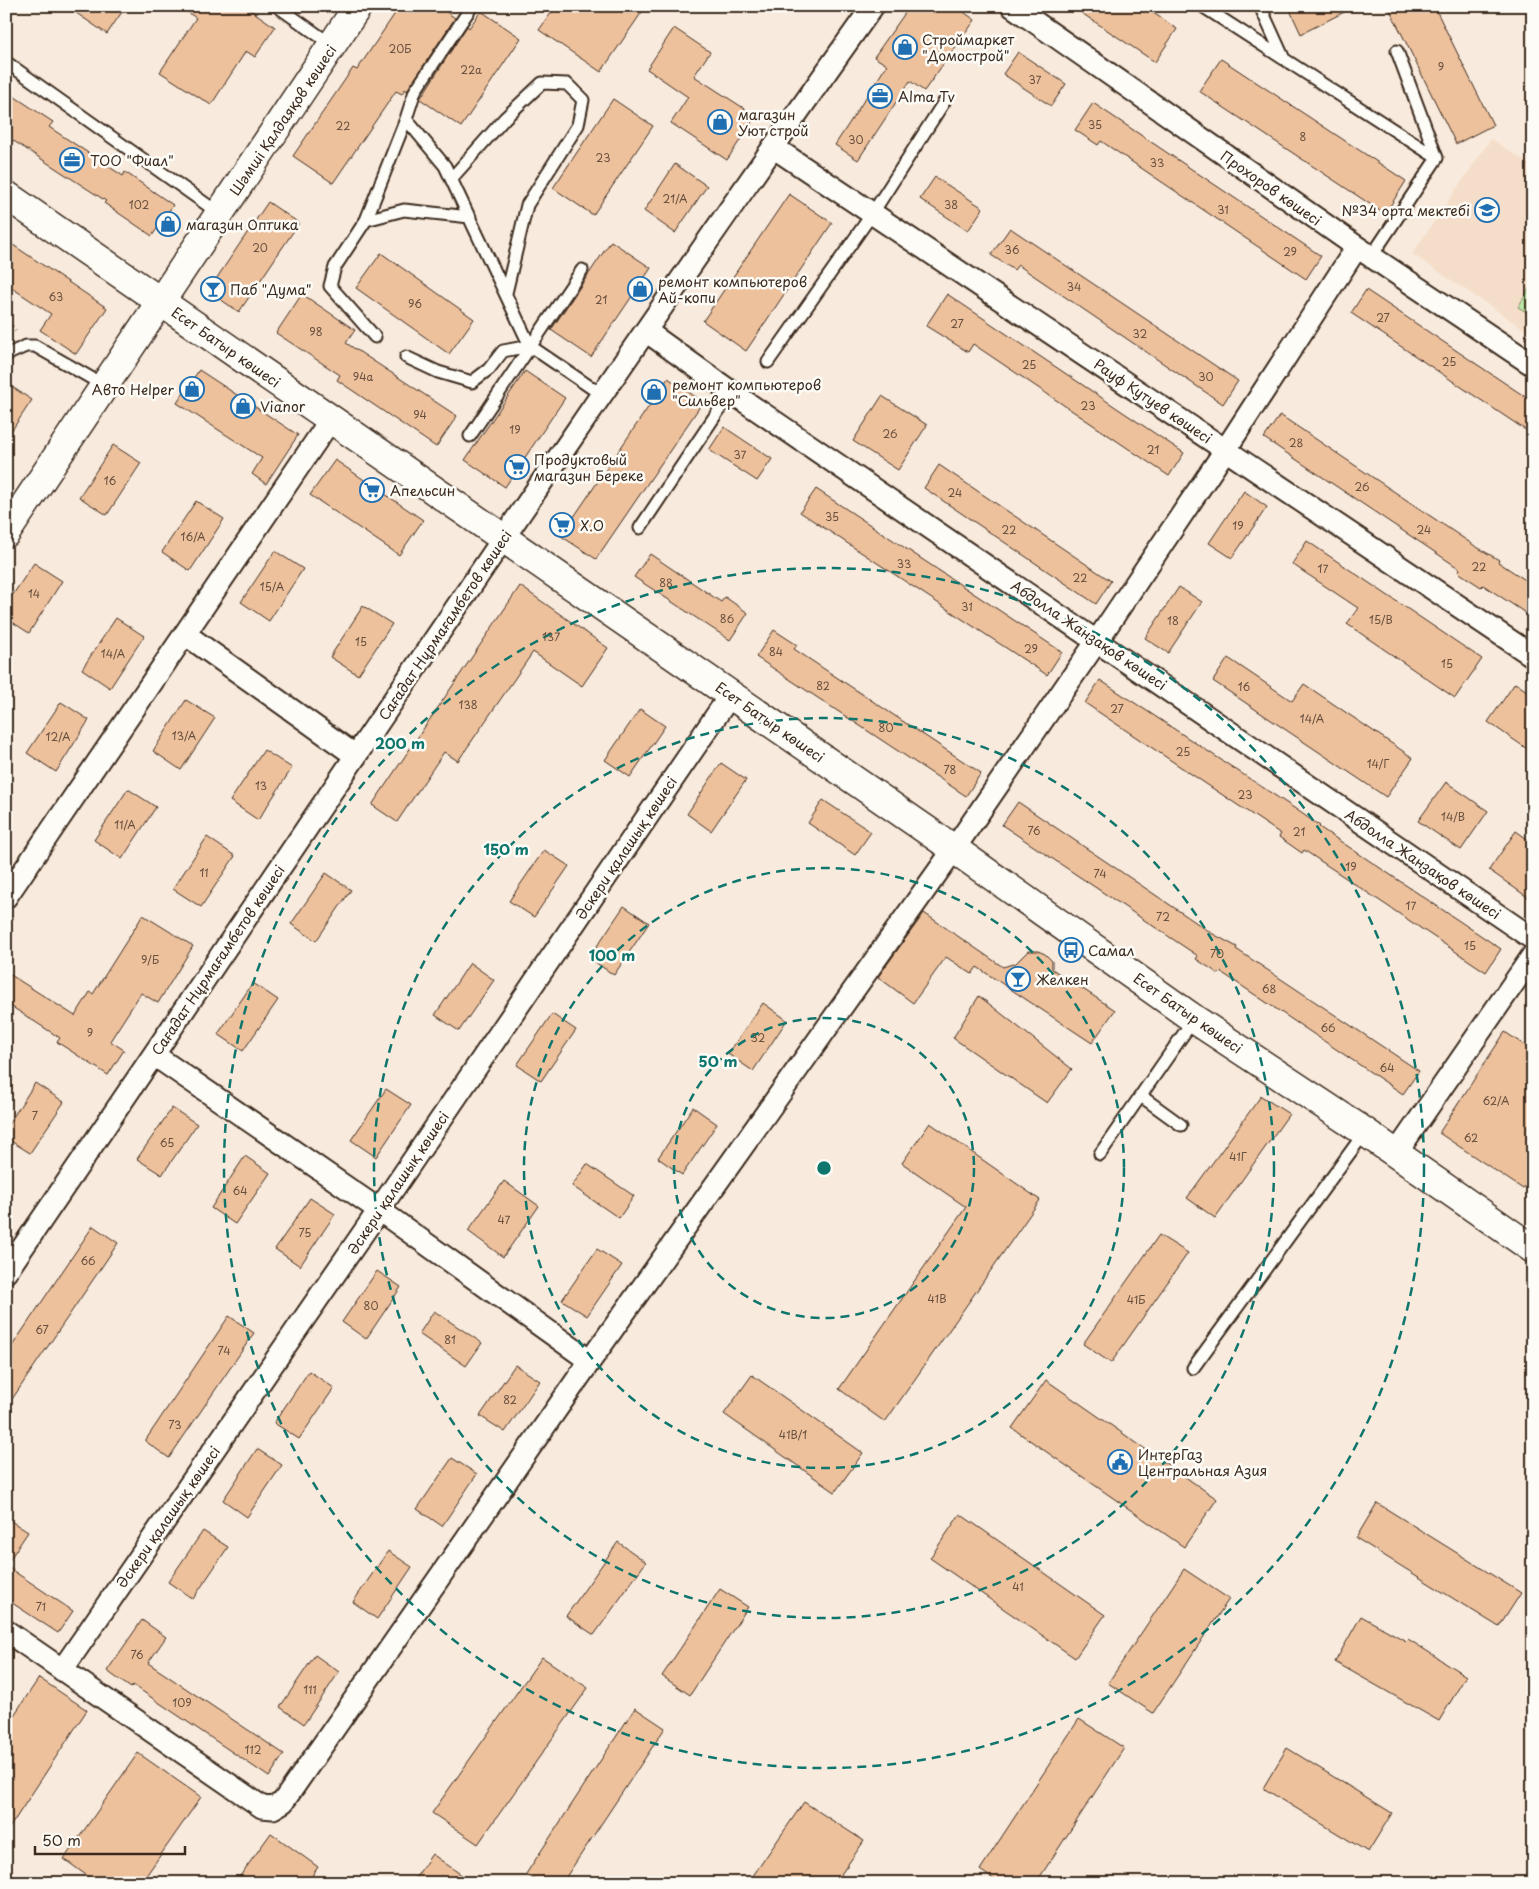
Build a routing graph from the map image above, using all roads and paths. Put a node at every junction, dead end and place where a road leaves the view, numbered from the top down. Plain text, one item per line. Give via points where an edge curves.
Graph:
1 (277, 6) edge
2 (358, 6) edge
3 (472, 6) edge
4 (873, 6) edge
5 (1012, 6) edge
6 (1202, 6) edge
7 (1260, 6) edge
8 (332, 45) junction
9 (1397, 51) dead end
10 (1285, 60) junction
11 (6, 62) edge
12 (944, 102) dead end
13 (406, 119) junction
14 (773, 146) junction
15 (1437, 158) junction
16 (451, 179) junction
17 (6, 195) edge
18 (220, 214) junction
19 (872, 214) junction
20 (470, 217) junction
21 (366, 220) junction
22 (1364, 252) junction
23 (582, 270) dead end
24 (506, 292) junction
25 (161, 302) junction
26 (646, 331) junction
27 (375, 337) dead end
28 (530, 346) junction
29 (6, 355) edge
30 (406, 357) dead end
31 (768, 362) dead end
32 (1533, 366) edge
33 (105, 386) junction
34 (731, 392) junction
35 (602, 395) junction
36 (331, 420) junction
37 (470, 436) dead end
38 (1226, 449) junction
39 (640, 528) dead end
40 (6, 533) edge
41 (504, 538) junction
42 (184, 634) junction
43 (1097, 641) junction
44 (1533, 656) edge
45 (731, 694) junction
46 (356, 756) junction
47 (954, 849) junction
48 (6, 897) edge
49 (1533, 939) edge
50 (1533, 955) edge
51 (1194, 1019) junction
52 (154, 1055) junction
53 (1141, 1096) junction
54 (1182, 1125) dead end
55 (1364, 1132) junction
56 (1100, 1154) dead end
57 (1395, 1155) junction
58 (379, 1210) junction
59 (1533, 1249) edge
60 (6, 1272) edge
61 (590, 1361) junction
62 (1193, 1368) dead end
63 (6, 1631) edge
64 (62, 1670) junction

1 - 8 lane
2 - 8 street, Шәмші Қалдаяқов көшесі
3 - 13 lane via 415,91
4 - 14 street, Сағадат Нұрмағамбетов көшесі
5 - 22 street, Прохоров көшесі
6 - 10 lane
7 - 10 lane
8 - 18 street, Шәмші Қалдаяқов көшесі
9 - 15 lane
10 - 15 lane
11 - 18 lane
12 - 19 lane
13 - 16 lane via 445,166
13 - 21 lane
14 - 19 street, Рауф Кутуев көшесі
14 - 26 street, Сағадат Нұрмағамбетов көшесі
15 - 22 lane
16 - 20 lane
16 - 24 lane via 505,118 542,83 567,84 583,100 578,125 527,205
17 - 25 street, Есет Батыр көшесі
18 - 25 street, Шәмші Қалдаяқов көшесі
19 - 31 lane
19 - 38 street, Рауф Кутуев көшесі
20 - 21 lane via 404,210
20 - 24 lane
21 - 27 lane via 335,267 330,286
22 - 32 street, Прохоров көшесі
22 - 38 street
23 - 28 lane
24 - 28 lane
25 - 33 street, Шәмші Қалдаяқов көшесі
25 - 36 street, Есет Батыр көшесі
26 - 34 street, Абдолла Жанзақов көшесі
26 - 35 street, Сағадат Нұрмағамбетов көшесі
28 - 30 lane via 503,351 489,369 472,382 438,372
28 - 35 lane
28 - 37 lane
29 - 33 lane via 26,346 35,346
33 - 40 street, Шәмші Қалдаяқов көшесі
34 - 39 lane
34 - 43 street, Абдолла Жанзақов көшесі
35 - 41 street, Сағадат Нұрмағамбетов көшесі
36 - 41 street, Есет Батыр көшесі
36 - 42 street
38 - 43 street
38 - 44 street, Рауф Кутуев көшесі
41 - 45 street, Есет Батыр көшесі
41 - 46 street, Сағадат Нұрмағамбетов көшесі
42 - 46 street
42 - 48 street
43 - 47 street
43 - 49 street, Абдолла Жанзақов көшесі
45 - 47 street, Есет Батыр көшесі
45 - 58 street, Әскери қалашық көшесі
46 - 52 street, Сағадат Нұрмағамбетов көшесі
47 - 51 street, Есет Батыр көшесі
47 - 61 street
50 - 57 street
51 - 53 lane
51 - 55 street, Есет Батыр көшесі
52 - 58 street
52 - 60 street, Сағадат Нұрмағамбетов көшесі
53 - 54 lane
53 - 56 lane
55 - 57 street, Есет Батыр көшесі
55 - 62 lane
57 - 59 street, Есет Батыр көшесі
58 - 61 street
58 - 64 street, Әскери қалашық көшесі
61 - 64 street via 283,1802 274,1808 262,1807
63 - 64 street

